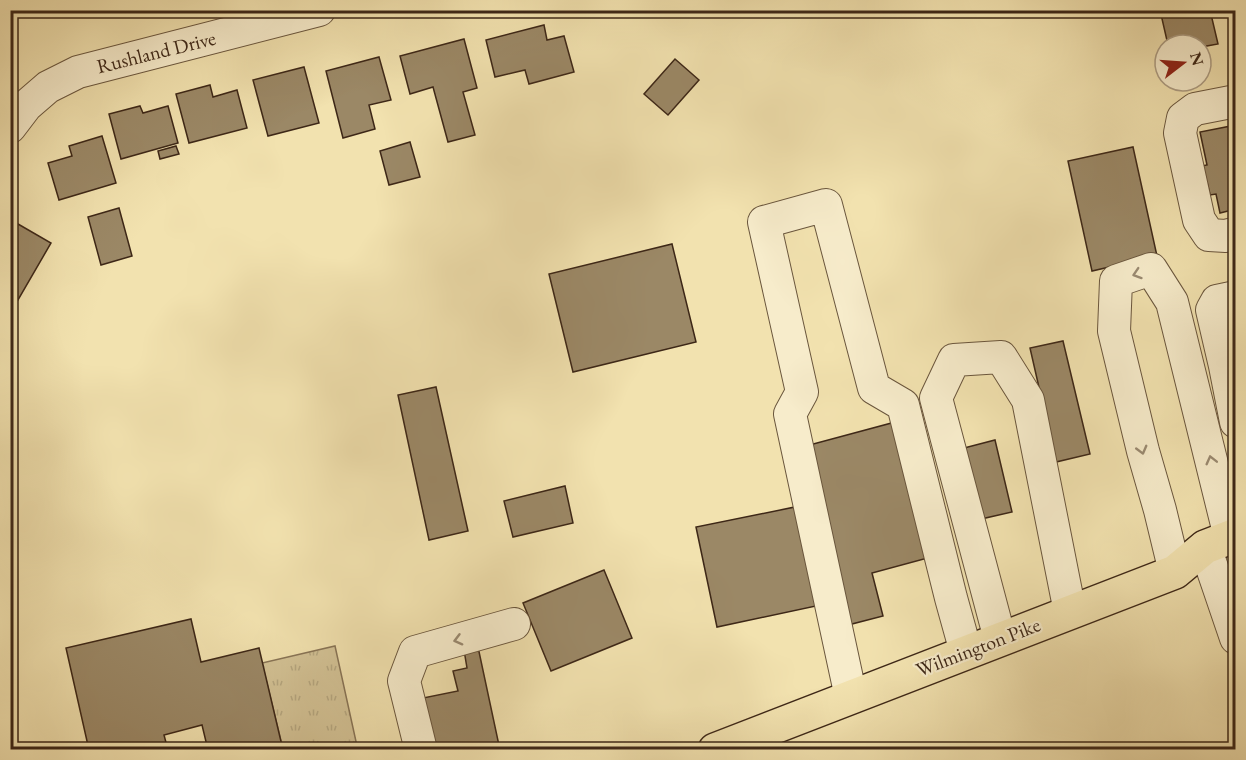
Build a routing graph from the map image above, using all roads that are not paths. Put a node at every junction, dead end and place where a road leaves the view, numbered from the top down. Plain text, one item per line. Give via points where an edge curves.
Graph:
1 (319, 10) edge
2 (1236, 101) edge
3 (10, 127) edge
4 (1236, 233) edge
5 (1236, 297) edge
6 (1230, 364) edge
7 (1236, 422) edge
8 (1224, 540) edge
9 (1175, 572) junction
10 (1070, 612) junction
11 (514, 624) dead end
12 (1236, 638) edge
13 (1000, 639) junction
14 (966, 652) junction
15 (851, 697) junction
16 (421, 750) edge
17 (715, 750) edge

1 - 3 street, Rushland Drive via 78,72 48,87
2 - 4 street via 1195,109 1183,118 1180,133 1199,220 1209,235
5 - 6 street via 1217,301 1212,310
6 - 7 street
8 - 9 main road, Wilmington Pike
8 -> 9 street via 1172,302 1151,269 1116,281 1114,331
8 - 12 street
9 - 10 main road, Wilmington Pike
10 - 13 main road, Wilmington Pike
10 - 13 street via 1028,399 1001,357 954,360 936,398
11 -> 16 street via 415,652 404,681
13 - 14 main road, Wilmington Pike
14 - 15 main road, Wilmington Pike
14 - 15 street via 903,405 874,388 826,205 764,222 802,392 790,414
15 - 17 main road, Wilmington Pike

